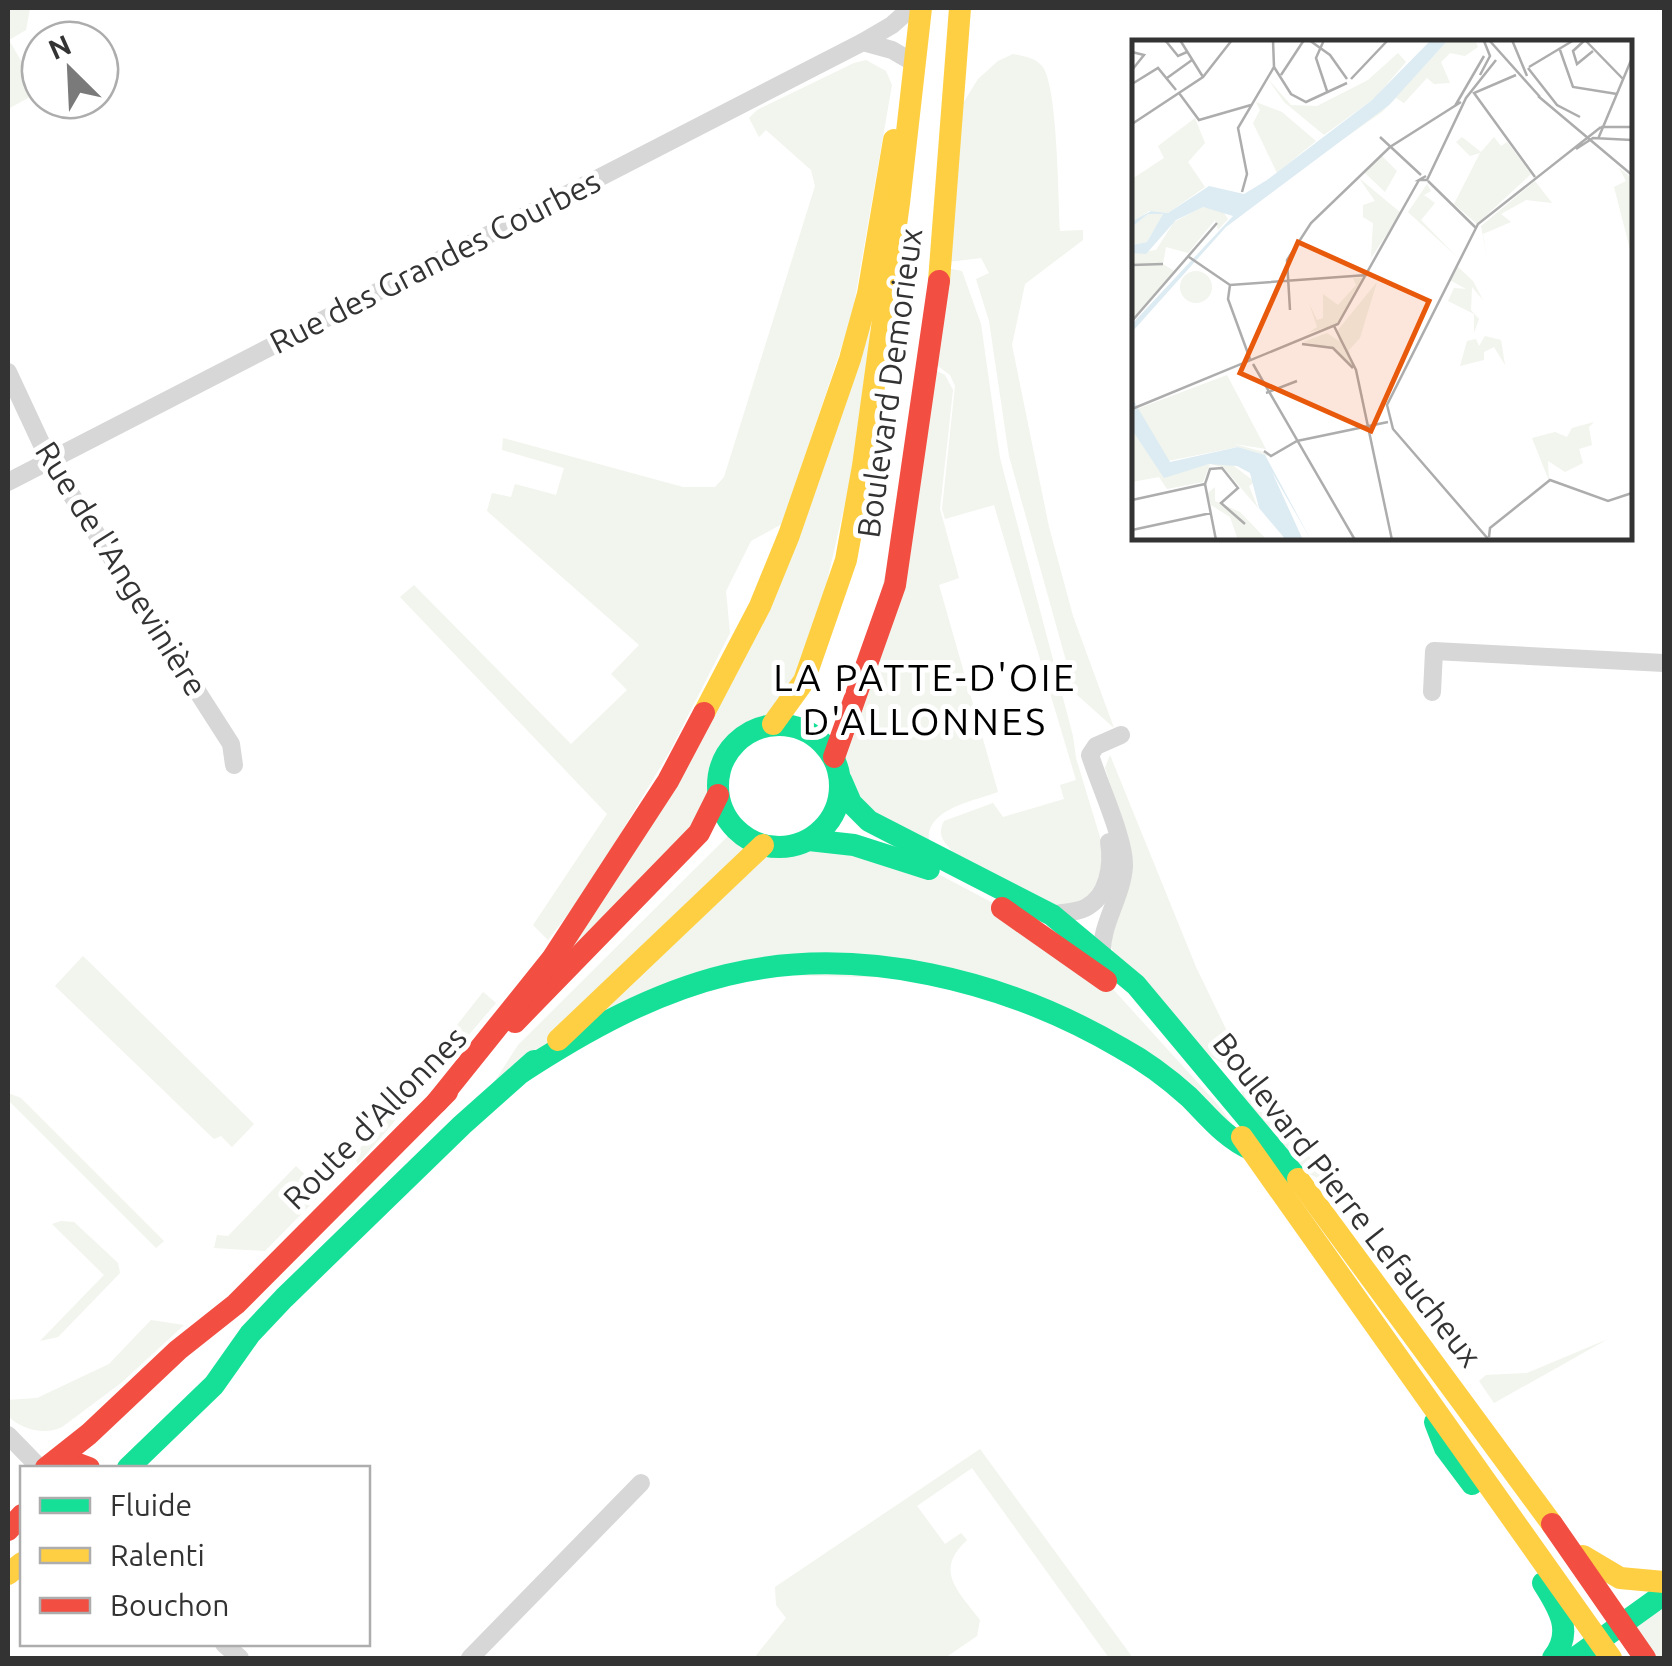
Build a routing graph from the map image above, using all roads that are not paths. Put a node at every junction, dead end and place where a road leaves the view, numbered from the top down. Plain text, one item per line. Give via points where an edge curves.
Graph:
1 (911, 8) edge
2 (921, 8) edge
3 (960, 8) edge
4 (864, 42) junction
5 (911, 60) junction
6 (8, 372) edge
7 (49, 460) junction
8 (8, 482) edge
9 (1664, 663) edge
10 (1432, 692) dead end
11 (774, 724) junction
12 (1121, 735) dead end
13 (234, 765) dead end
14 (837, 768) junction
15 (718, 794) junction
16 (1106, 807) junction
17 (809, 840) junction
18 (763, 846) junction
19 (1052, 914) junction
20 (1102, 956) junction
21 (522, 1072) junction
22 (437, 1102) junction
23 (1252, 1150) junction
24 (1425, 1395) junction
25 (8, 1436) edge
26 (46, 1466) edge
27 (48, 1466) edge
28 (52, 1466) edge
29 (83, 1466) edge
30 (130, 1466) edge
31 (641, 1483) dead end
32 (1563, 1539) junction
33 (1664, 1582) edge
34 (1664, 1594) edge
35 (1622, 1625) junction
36 (1605, 1650) edge
37 (470, 1658) edge
38 (1553, 1658) edge
39 (1576, 1658) edge
40 (1645, 1658) edge

1 - 4 street, Rue des Grandes Courbes
1 - 5 main road
2 - 5 main road, Boulevard Demorieux
3 - 14 main road, Boulevard Demorieux via 936,314 895,585
4 - 5 street
4 - 7 street, Rue des Grandes Courbes
5 - 11 main road, Boulevard Demorieux via 846,560 804,681
5 - 22 main road via 868,294 760,606 668,781 595,896
6 - 7 street, Rue de l'Angevinière
7 - 8 street, Rue des Grandes Courbes
7 - 13 street, Rue de l'Angevinière via 231,744
9 - 10 street via 1434,651
11 - 14 main road via 808,730
11 - 15 main road via 730,748
12 - 16 street via 1090,755
14 - 17 main road via 838,803
14 - 19 main road, Boulevard Pierre Lefaucheux via 850,803 869,821
15 - 18 main road via 728,822
15 - 22 main road, Route d'Allonnes via 698,833
16 - 19 street via 1112,864 1102,891 1084,908
16 - 20 street via 1124,867
17 - 18 main road
17 - 23 main road, Boulevard Pierre Lefaucheux via 919,864 1016,915 1102,977
18 - 21 main road, Route d'Allonnes
19 - 20 main road, Boulevard Pierre Lefaucheux
20 - 32 main road, Boulevard Pierre Lefaucheux via 1136,986 1293,1172
21 - 23 main road via 571,1040 730,974 873,966 951,979 1042,1007 1122,1048 1184,1094 1234,1144
21 - 30 main road, Route d'Allonnes via 284,1298 214,1385
22 - 27 main road, Route d'Allonnes via 236,1304
23 - 24 main road, Boulevard Pierre Lefaucheux
24 - 36 main road, Boulevard Pierre Lefaucheux
24 - 38 main road via 1445,1448 1563,1616 1564,1639
25 - 26 street
28 - 29 main road
31 - 37 street
32 - 33 main road via 1614,1578
32 - 35 main road, Boulevard Pierre Lefaucheux
34 - 35 main road
35 - 36 main road
35 - 40 main road, Boulevard Pierre Lefaucheux
36 - 39 main road

